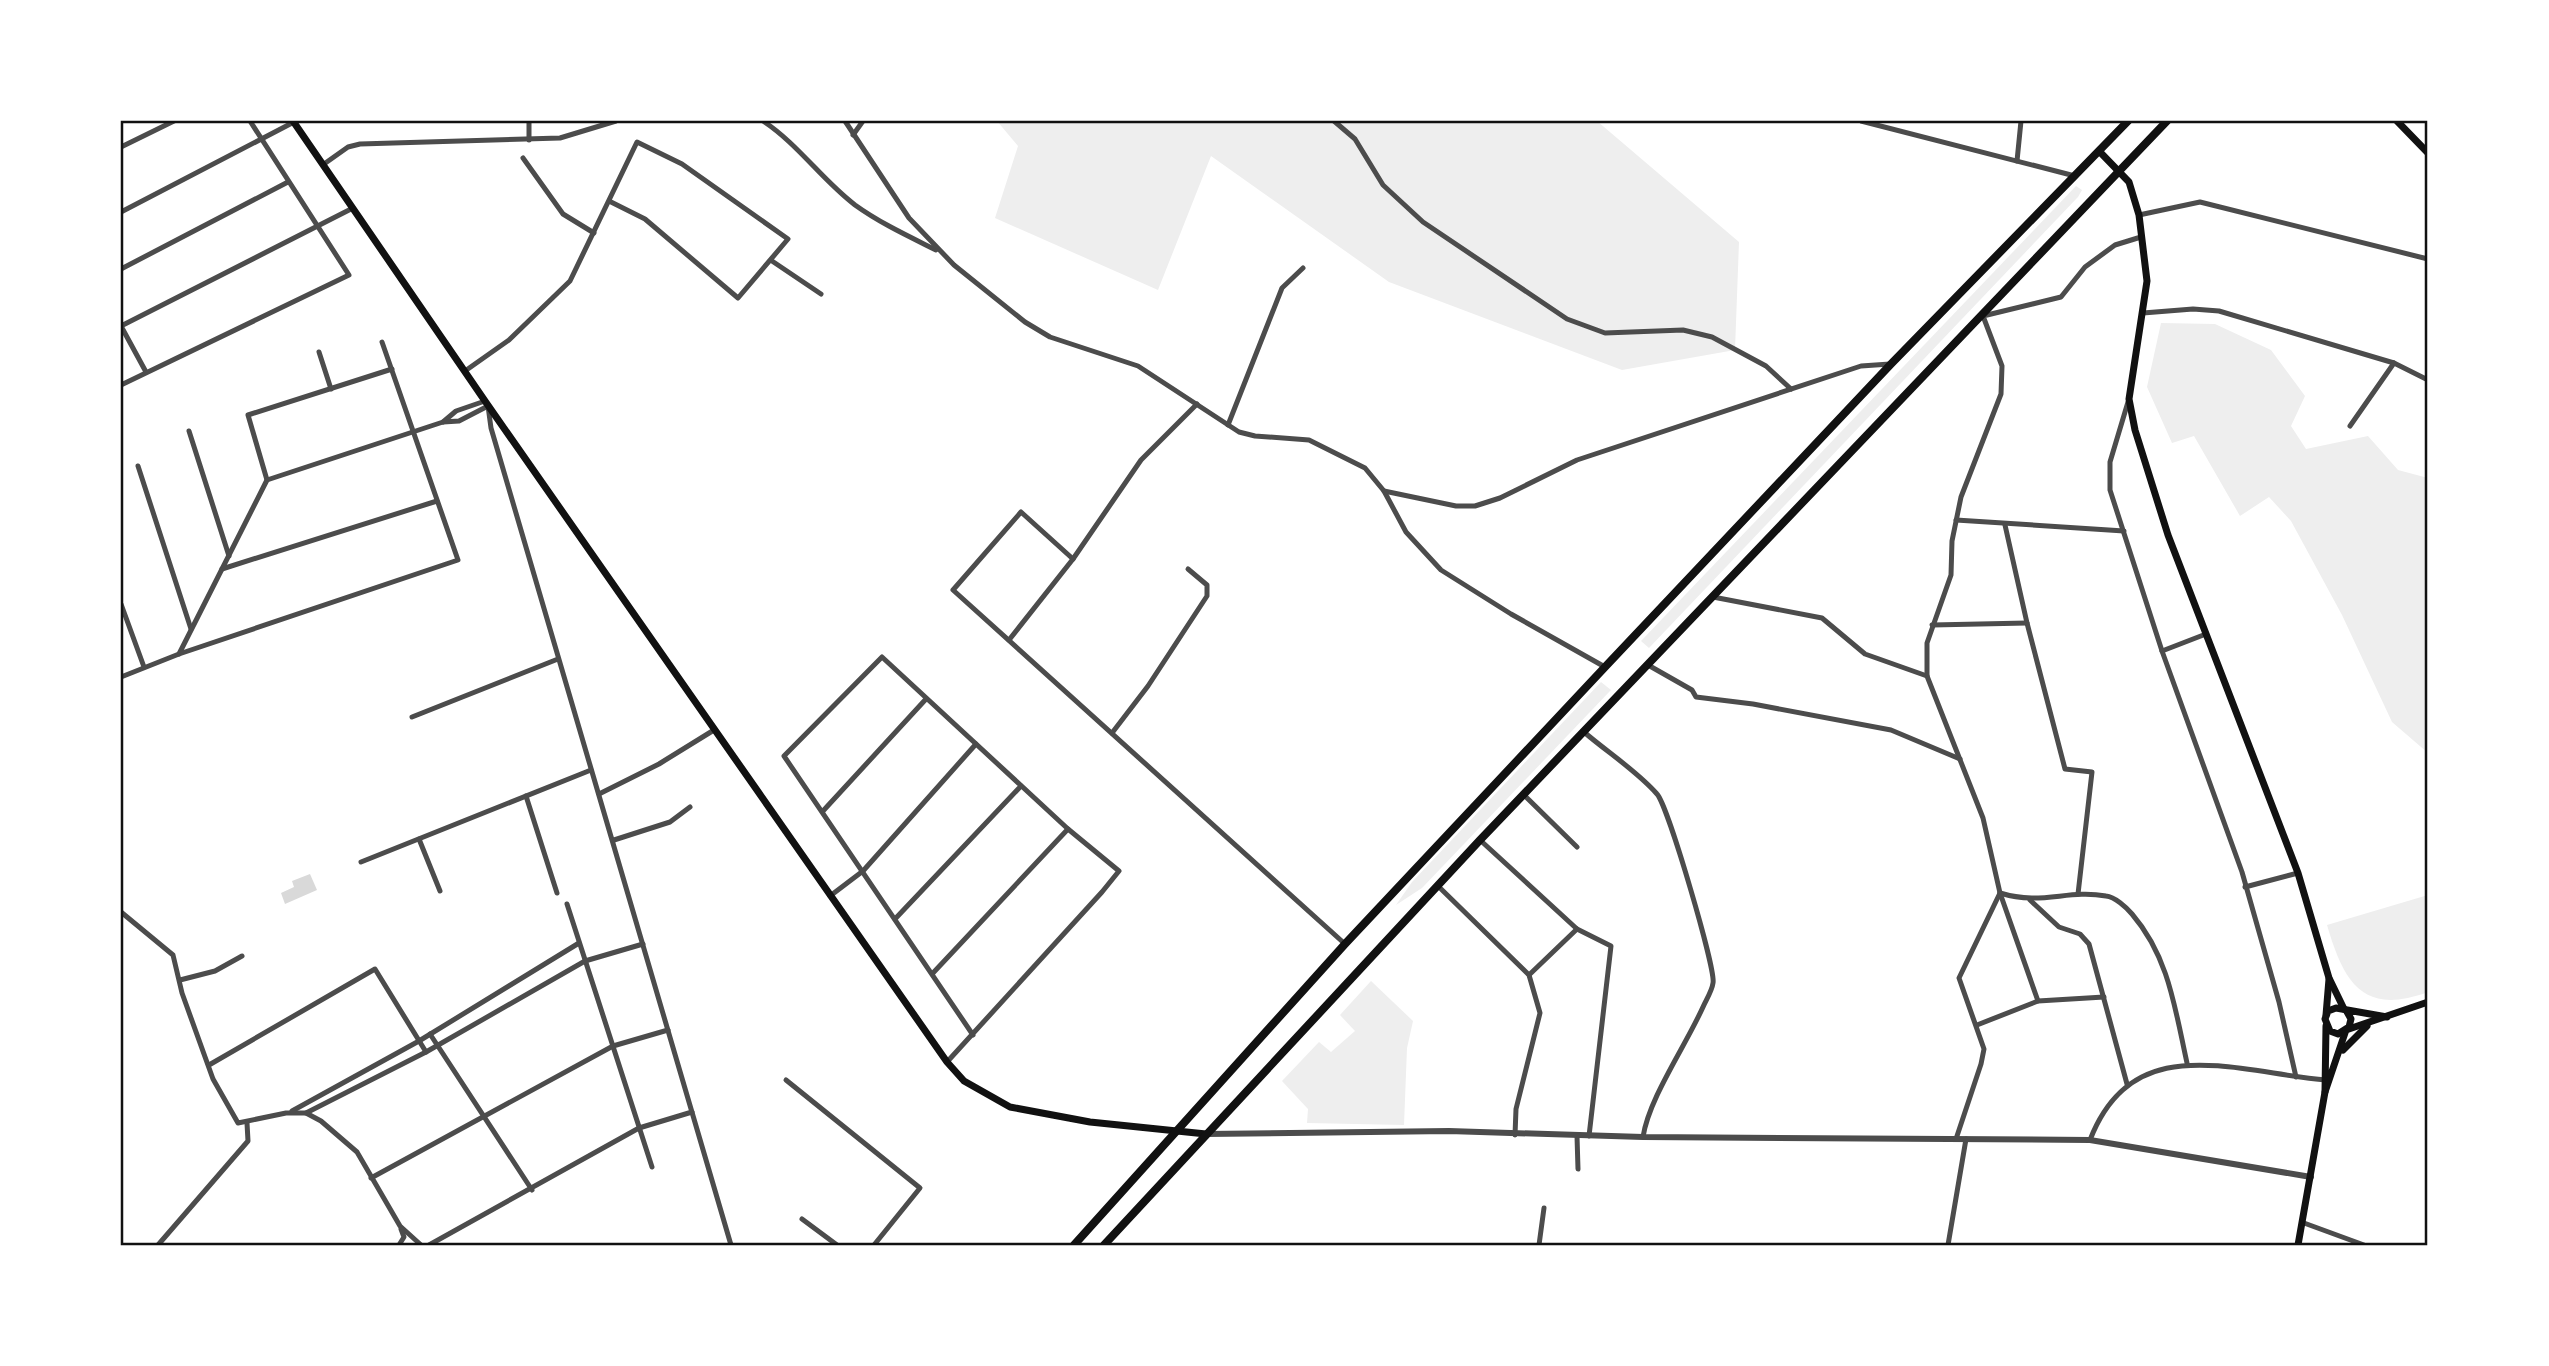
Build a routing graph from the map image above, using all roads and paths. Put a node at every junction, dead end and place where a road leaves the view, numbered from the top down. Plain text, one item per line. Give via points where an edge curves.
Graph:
1 (174, 121) edge
2 (250, 121) edge
3 (294, 121) edge
4 (529, 121) edge
5 (616, 121) edge
6 (763, 121) edge
7 (845, 121) edge
8 (863, 121) edge
9 (1334, 121) edge
10 (1861, 121) edge
11 (2021, 121) edge
12 (2128, 121) edge
13 (2167, 121) edge
14 (2398, 121) edge
15 (853, 135) junction
16 (261, 139) junction
17 (529, 140) junction
18 (121, 147) edge
19 (2099, 151) junction
20 (2428, 153) edge
21 (523, 158) dead end
22 (2017, 161) junction
23 (324, 164) junction
24 (2120, 171) junction
25 (2075, 176) junction
26 (288, 182) junction
27 (609, 201) junction
28 (353, 208) junction
29 (121, 212) edge
30 (2139, 215) junction
31 (320, 227) junction
32 (594, 233) junction
33 (2141, 237) junction
34 (941, 252) junction
35 (2428, 259) edge
36 (772, 261) junction
37 (1303, 268) dead end
38 (121, 270) edge
39 (821, 294) dead end
40 (2143, 313) junction
41 (1983, 316) junction
42 (121, 326) edge
43 (382, 342) dead end
44 (318, 352) dead end
45 (2394, 363) junction
46 (1891, 364) junction
47 (392, 369) junction
48 (465, 371) junction
49 (146, 372) junction
50 (2428, 380) edge
51 (121, 385) edge
52 (331, 389) junction
53 (1791, 389) junction
54 (2129, 399) junction
55 (486, 404) junction
56 (1196, 404) junction
57 (443, 422) junction
58 (1228, 425) junction
59 (2350, 426) dead end
60 (189, 431) dead end
61 (413, 432) junction
62 (138, 466) dead end
63 (267, 481) junction
64 (1384, 491) junction
65 (437, 501) junction
66 (1956, 520) junction
67 (2005, 525) junction
68 (2124, 531) junction
69 (229, 556) junction
70 (1073, 559) junction
71 (222, 569) junction
72 (1188, 569) dead end
73 (1713, 597) junction
74 (121, 604) edge
75 (2026, 622) junction
76 (1932, 625) junction
77 (191, 631) junction
78 (2206, 634) junction
79 (1009, 640) junction
80 (2162, 651) junction
81 (179, 654) junction
82 (558, 659) junction
83 (1648, 665) junction
84 (144, 667) junction
85 (1605, 667) junction
86 (1927, 676) junction
87 (121, 677) edge
88 (926, 699) junction
89 (412, 717) dead end
90 (714, 730) junction
91 (1584, 732) junction
92 (1112, 733) junction
93 (976, 744) junction
94 (1960, 759) junction
95 (591, 770) junction
96 (1021, 786) junction
97 (599, 794) junction
98 (1524, 795) junction
99 (526, 796) junction
100 (690, 807) dead end
101 (823, 811) junction
102 (1068, 829) junction
103 (419, 839) junction
104 (614, 840) junction
105 (1480, 840) junction
106 (1577, 846) dead end
107 (361, 862) dead end
108 (863, 871) junction
109 (2298, 873) junction
110 (1438, 886) junction
111 (2245, 887) junction
112 (440, 891) dead end
113 (557, 893) dead end
114 (2000, 893) junction
115 (2078, 894) junction
116 (830, 896) junction
117 (2031, 900) junction
118 (567, 904) dead end
119 (121, 912) edge
120 (895, 919) junction
121 (1577, 929) junction
122 (579, 943) junction
123 (643, 944) junction
124 (1345, 944) junction
125 (242, 956) dead end
126 (585, 961) junction
127 (933, 973) junction
128 (1529, 975) junction
129 (2329, 978) junction
130 (180, 981) junction
131 (2104, 997) junction
132 (2038, 1001) junction
133 (2428, 1002) edge
134 (2345, 1010) junction
135 (2326, 1015) junction
136 (2387, 1017) junction
137 (1977, 1025) junction
138 (2367, 1025) junction
139 (2326, 1026) junction
140 (668, 1030) junction
141 (2346, 1030) junction
142 (430, 1034) junction
143 (973, 1035) junction
144 (419, 1041) junction
145 (440, 1045) junction
146 (613, 1046) junction
147 (426, 1052) junction
148 (2339, 1055) junction
149 (947, 1062) junction
150 (2187, 1063) junction
151 (209, 1065) junction
152 (2296, 1077) junction
153 (786, 1080) dead end
154 (2326, 1080) junction
155 (2127, 1084) junction
156 (2325, 1092) junction
157 (692, 1111) junction
158 (306, 1112) junction
159 (286, 1113) junction
160 (485, 1115) junction
161 (247, 1123) junction
162 (639, 1128) junction
163 (1178, 1132) junction
164 (1206, 1133) junction
165 (1516, 1135) junction
166 (1577, 1136) junction
167 (1589, 1136) junction
168 (1643, 1138) junction
169 (1956, 1139) junction
170 (1966, 1139) junction
171 (2090, 1140) junction
172 (652, 1167) dead end
173 (1578, 1169) dead end
174 (2311, 1177) junction
175 (372, 1178) junction
176 (532, 1190) junction
177 (1544, 1209) dead end
178 (802, 1219) dead end
179 (2304, 1223) junction
180 (400, 1226) junction
181 (158, 1245) edge
182 (399, 1245) edge
183 (421, 1245) edge
184 (429, 1245) edge
185 (731, 1245) edge
186 (837, 1245) edge
187 (874, 1245) edge
188 (1074, 1245) edge
189 (1104, 1245) edge
190 (1539, 1245) edge
191 (1948, 1245) edge
192 (2298, 1245) edge
193 (2364, 1245) edge

1 - 18 street
2 - 16 street
3 - 16 street
3 - 23 main road
4 - 17 street
5 - 17 street via 560,138
6 - 34 street via 783,134 854,204
7 - 15 street
8 - 15 street
9 - 53 street via 1355,139 1383,184 1423,222 1567,319 1605,332 1683,330 1712,337 1766,366
10 - 22 street
11 - 22 street
12 - 19 highway
13 - 24 highway
14 - 20 main road
15 - 34 street via 909,218
16 - 26 street
16 - 29 street
17 - 23 street via 360,144
19 - 24 main road
19 - 25 highway
21 - 32 street via 563,214
22 - 25 street
23 - 28 main road
24 - 30 main road via 2129,183
24 - 41 highway
25 - 46 highway
26 - 31 street
26 - 38 street
27 - 32 street
27 - 36 street via 645,219 738,298
27 - 36 street via 637,142 682,164 788,239
28 - 31 street
28 - 48 main road
30 - 33 main road
30 - 35 street via 2200,202
31 - 42 street
31 - 49 street via 349,275
32 - 48 street via 570,281 509,340
33 - 40 main road via 2147,281
33 - 41 street via 2115,245 2085,267 2062,297
34 - 56 street via 1025,322 1050,337 1138,366
36 - 39 street
37 - 58 street via 1282,288
40 - 45 street via 2219,311
40 - 54 main road
41 - 66 street via 2002,366 2001,394
41 - 73 highway
42 - 49 street
43 - 47 street
44 - 52 street
45 - 50 street
45 - 59 street
46 - 53 street via 1861,366
46 - 85 highway
47 - 52 street
47 - 61 street
48 - 55 main road
49 - 51 street
52 - 63 street via 248,415
53 - 64 street via 1577,460 1475,506
54 - 68 street via 2110,462 2110,490
54 - 78 main road via 2134,430 2168,534
55 - 57 street via 456,411
55 - 57 street via 459,421
55 - 82 street
55 - 90 main road
56 - 58 street
56 - 70 street via 1141,460
57 - 61 street
58 - 64 street via 1255,436 1309,440 1340,453 1366,468
60 - 69 street
61 - 63 street
61 - 65 street
62 - 77 street
63 - 69 street
64 - 85 street via 1406,532 1441,570
65 - 71 street
65 - 81 street via 458,560
66 - 67 street
66 - 76 street via 1951,575
67 - 68 street
67 - 75 street
68 - 80 street
69 - 71 street
70 - 79 street
70 - 79 street via 1021,512 953,590
71 - 77 street
72 - 92 street via 1207,584 1207,596
73 - 83 highway
73 - 86 street via 1822,618 1865,654
74 - 84 street
75 - 76 street
75 - 115 street via 2065,769 2092,772
76 - 86 street
77 - 81 street
78 - 80 street
78 - 109 main road
79 - 92 street
80 - 111 street
81 - 84 street
82 - 89 street
82 - 95 street
83 - 91 highway
83 - 94 street via 1692,690 1696,697 1891,730
84 - 87 street
85 - 124 highway
86 - 94 street
88 - 93 street
88 - 101 street
88 - 101 street via 882,657 784,756
90 - 97 street
90 - 116 main road
91 - 98 highway
91 - 168 street via 1659,796 1679,843 1689,892 1714,968 1713,983 1691,1033 1647,1113
92 - 124 street
93 - 96 street
93 - 108 street
94 - 114 street via 1983,818
95 - 97 street
95 - 99 street
96 - 102 street
96 - 120 street
97 - 104 street
98 - 105 highway
98 - 106 street
99 - 103 street
99 - 113 street
100 - 104 street via 670,822
101 - 108 street
102 - 127 street
102 - 143 street via 1119,870
103 - 107 street
103 - 112 street
104 - 123 street
105 - 110 highway
105 - 121 street
108 - 116 street
108 - 120 street
109 - 111 street
109 - 129 main road
110 - 128 street
110 - 164 highway
111 - 152 street
114 - 117 street
114 - 132 street
114 - 137 street via 1959,978
115 - 117 street
115 - 150 street via 2109,896 2146,930 2161,958
116 - 149 main road
117 - 131 street via 2059,927 2080,934 2089,944
118 - 122 street
119 - 130 street via 169,950
120 - 127 street
121 - 128 street
121 - 167 street via 1611,946
122 - 126 street
122 - 142 street
123 - 126 street
123 - 140 street
124 - 163 highway
125 - 130 street via 215,971
126 - 145 street
126 - 146 street
127 - 143 street
128 - 165 street via 1540,1013 1516,1109
129 - 134 main road
129 - 135 main road
130 - 151 street
131 - 132 street
131 - 155 street
132 - 137 street
133 - 136 main road
134 - 135 main road via 2336,1007
134 - 136 main road
134 - 141 main road via 2351,1019
135 - 139 main road
136 - 138 main road
137 - 169 street via 1984,1049
138 - 141 main road
138 - 148 main road
139 - 141 main road via 2334,1033
139 - 154 main road
140 - 146 street
140 - 157 street
141 - 148 main road
142 - 144 street
142 - 145 street
143 - 149 street
144 - 147 street
144 - 151 street via 375,970
144 - 159 street
145 - 147 street
145 - 160 street
146 - 160 street
146 - 162 street
147 - 158 street
148 - 156 main road
149 - 163 main road via 964,1081 1010,1107
150 - 152 street
150 - 155 street via 2155,1070
151 - 161 street via 230,1112 238,1122
152 - 154 street
153 - 187 street via 920,1188
154 - 156 main road
155 - 171 street via 2100,1115
156 - 174 main road
157 - 162 street
157 - 185 street
158 - 159 street
158 - 175 street via 357,1152
159 - 161 street
160 - 175 street
160 - 176 street
161 - 181 street via 248,1142
162 - 172 street
162 - 176 street
163 - 164 main road
163 - 188 highway
164 - 165 street via 1449,1131
164 - 189 highway
165 - 166 street
166 - 167 street
166 - 173 street
167 - 168 street
168 - 169 street
169 - 170 street
170 - 171 street
170 - 191 street
171 - 174 street
174 - 179 main road
175 - 180 street
176 - 184 street
177 - 190 street
178 - 186 street
179 - 192 main road
179 - 193 street
180 - 182 street via 404,1237
180 - 183 street

